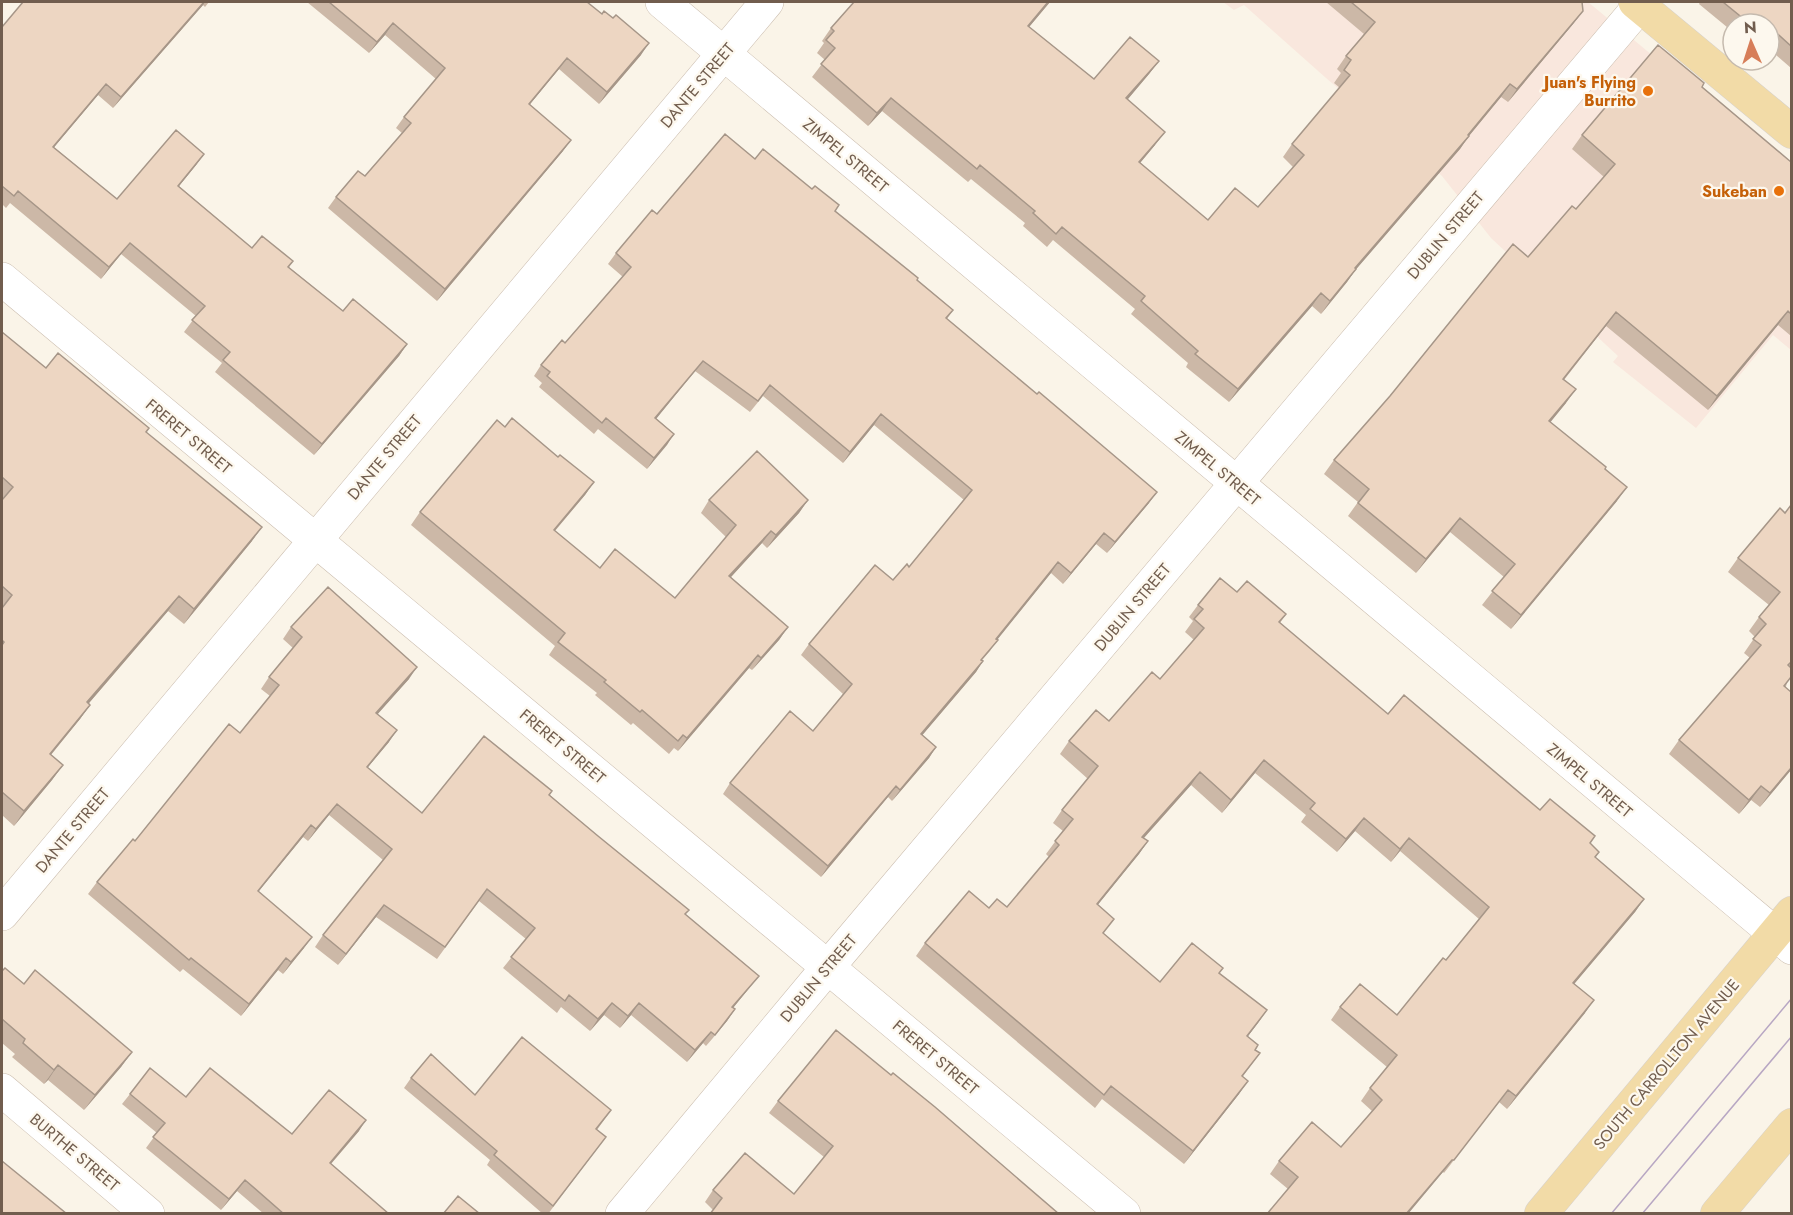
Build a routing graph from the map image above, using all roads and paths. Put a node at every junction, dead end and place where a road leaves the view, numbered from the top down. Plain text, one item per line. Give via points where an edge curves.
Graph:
1 (662, 2) edge
2 (767, 2) edge
3 (1639, 3) edge
4 (724, 53) junction
5 (1791, 132) edge
6 (2, 279) edge
7 (1236, 483) junction
8 (315, 540) junction
9 (2, 914) edge
10 (1786, 932) edge
11 (828, 967) junction
12 (2, 1090) edge
13 (1791, 1125) edge
14 (148, 1214) edge
15 (622, 1214) edge
16 (1124, 1214) edge
17 (1540, 1214) edge
18 (1717, 1214) edge

1 - 4 street, ZIMPEL STREET
2 - 4 street, DANTE STREET
3 - 5 main road
3 - 7 street, DUBLIN STREET
4 - 7 street, ZIMPEL STREET
4 - 8 street, DANTE STREET
6 - 8 street, FRERET STREET
7 - 10 street, ZIMPEL STREET
7 - 11 street, DUBLIN STREET
8 - 9 street, DANTE STREET
8 - 11 street, FRERET STREET
10 - 17 main road, SOUTH CARROLLTON AVENUE
11 - 15 street, DUBLIN STREET
11 - 16 street, FRERET STREET
12 - 14 street, BURTHE STREET
13 - 18 main road

